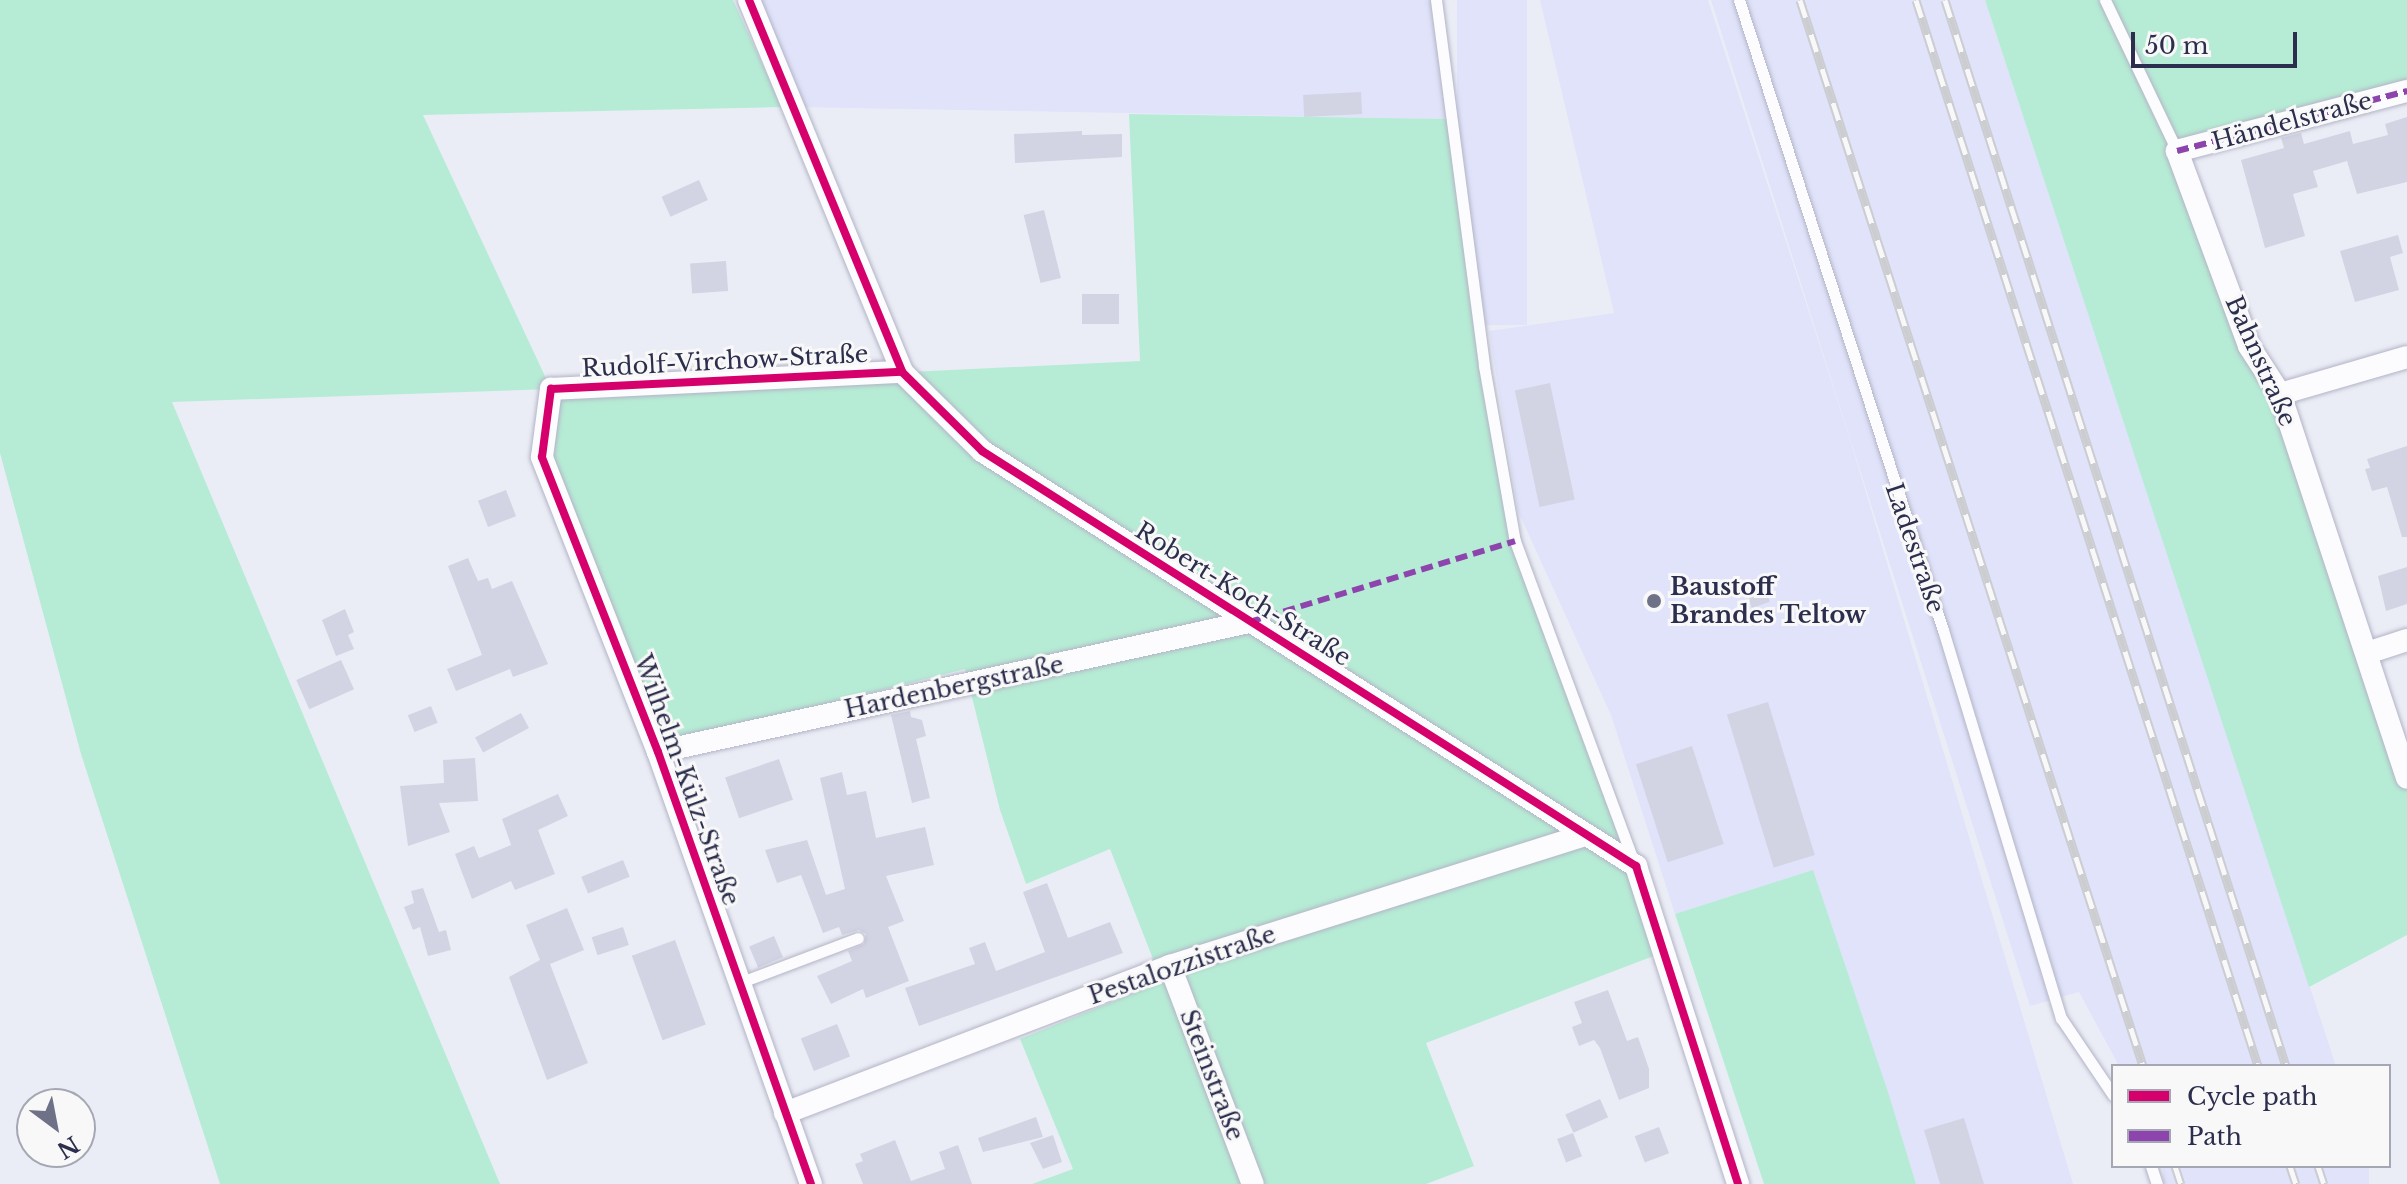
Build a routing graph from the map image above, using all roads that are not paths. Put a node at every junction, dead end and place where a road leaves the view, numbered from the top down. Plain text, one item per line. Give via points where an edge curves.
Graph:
1 (749, 0) edge
2 (1436, 0) edge
3 (1739, 0) edge
4 (2105, 0) edge
5 (2407, 91) edge
6 (2177, 151) junction
7 (2407, 357) edge
8 (902, 372) junction
9 (551, 389) joint
10 (2280, 394) junction
11 (1249, 622) junction
12 (2407, 640) edge
13 (2367, 653) junction
14 (658, 752) junction
15 (2407, 777) edge
16 (1586, 835) junction
17 (1636, 866) junction
18 (858, 938) dead end
19 (1170, 966) junction
20 (739, 983) junction
21 (2111, 1091) edge
22 (785, 1113) junction
23 (811, 1184) edge
24 (1253, 1184) edge
25 (1738, 1184) edge

1 - 8 street, Robert-Koch-Straße
2 - 17 lane via 1474,297 1515,541
3 - 21 lane, Ladestraße via 1943,630 2061,1018
4 - 6 lane, Bahnstraße
5 - 6 street, Händelstraße
6 - 10 street, Bahnstraße via 2249,346
7 - 10 street
8 - 9 street, Rudolf-Virchow-Straße
8 - 11 street, Robert-Koch-Straße via 982,451
9 - 14 street, Wilhelm-Külz-Straße via 542,457
10 - 13 street, Bahnstraße
11 - 14 street, Hardenbergstraße
11 - 16 street, Robert-Koch-Straße
12 - 13 street
13 - 15 street, Bahnstraße
14 - 20 street, Wilhelm-Külz-Straße
16 - 17 street, Robert-Koch-Straße
16 - 19 street, Pestalozzistraße
17 - 25 street
18 - 20 lane
19 - 22 street, Pestalozzistraße
19 - 24 street, Steinstraße
20 - 22 street, Wilhelm-Külz-Straße
22 - 23 street, Wilhelm-Külz-Straße

